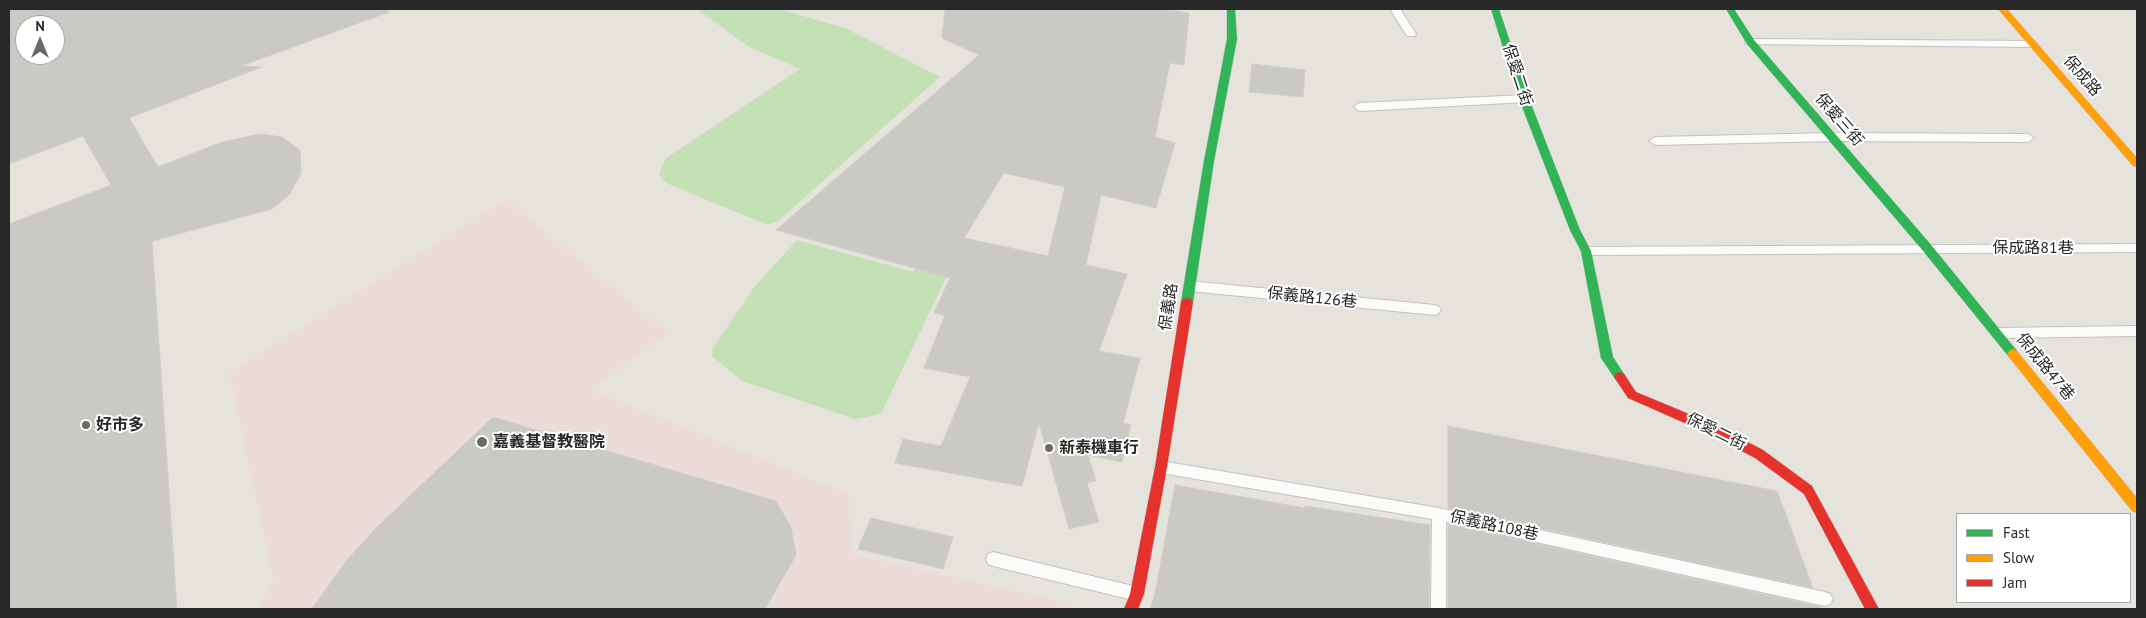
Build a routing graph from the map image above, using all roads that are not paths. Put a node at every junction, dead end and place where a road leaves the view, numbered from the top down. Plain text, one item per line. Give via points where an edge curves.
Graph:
1 (1231, 9) edge
2 (1395, 9) edge
3 (1495, 9) edge
4 (1730, 9) edge
5 (2002, 9) edge
6 (1411, 34) dead end
7 (1750, 42) junction
8 (2033, 44) junction
9 (1524, 99) junction
10 (1359, 107) dead end
11 (1833, 137) junction
12 (2028, 138) dead end
13 (1655, 142) dead end
14 (2137, 164) edge
15 (2137, 248) edge
16 (1928, 249) junction
17 (1586, 252) junction
18 (1189, 286) junction
19 (1436, 310) dead end
20 (2137, 331) edge
21 (1997, 333) junction
22 (1161, 467) junction
23 (2137, 507) edge
24 (1439, 514) junction
25 (993, 558) dead end
26 (1137, 594) junction
27 (1825, 599) dead end
28 (1131, 609) edge
29 (1438, 609) edge
30 (1872, 609) edge

1 - 18 street, 保義路 via 1232,39
2 - 6 lane
3 - 9 street, 保愛二街
4 - 7 street, 保愛三街
5 - 8 street, 保成路
7 - 8 lane
7 - 11 street, 保愛三街
8 - 14 street, 保成路
9 - 10 lane
9 - 17 street, 保愛二街
11 - 12 lane
11 - 13 lane
11 - 16 street, 保愛三街
15 - 16 lane, 保成路81巷
16 - 17 lane
16 - 21 street, 保成路47巷
17 - 30 street, 保愛二街 via 1607,358 1632,395 1709,428 1759,454 1808,490
18 - 19 lane, 保義路126巷
18 - 22 street, 保義路
20 - 21 lane
21 - 23 street, 保成路47巷
22 - 24 lane, 保義路108巷
22 - 26 street, 保義路
24 - 27 lane, 保義路108巷
24 - 29 lane
25 - 26 lane
26 - 28 street, 保義路

